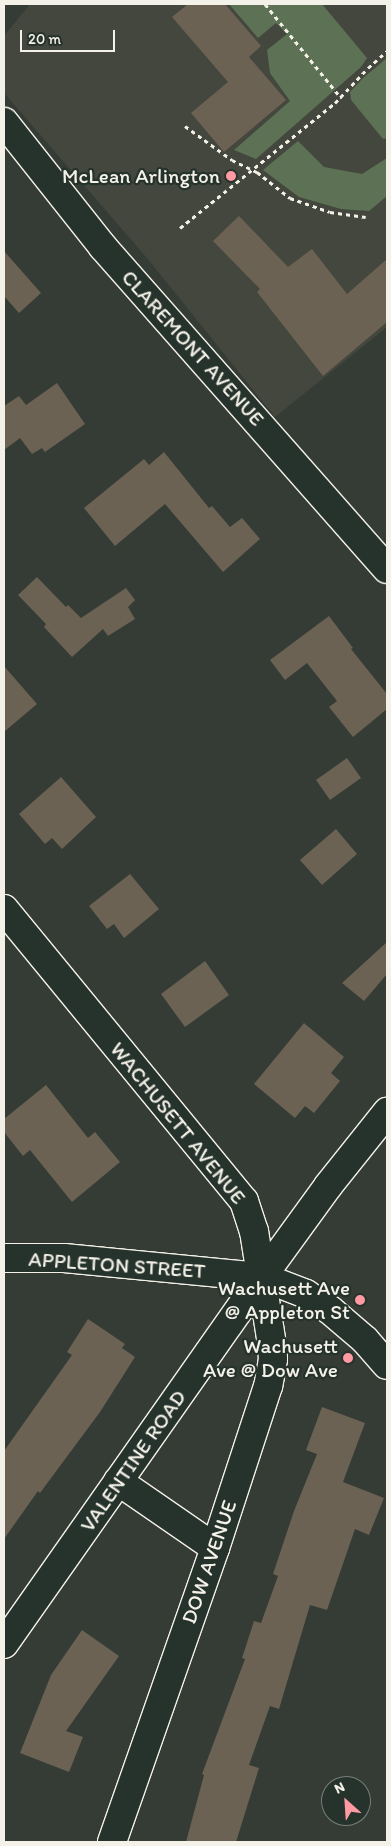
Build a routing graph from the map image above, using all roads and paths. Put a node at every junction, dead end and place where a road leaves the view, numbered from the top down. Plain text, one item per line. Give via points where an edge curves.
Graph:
1 (265, 4) edge
2 (387, 52) edge
3 (340, 98) junction
4 (4, 122) edge
5 (185, 126) dead end
6 (252, 170) junction
7 (366, 217) dead end
8 (180, 228) dead end
9 (387, 569) edge
10 (4, 910) edge
11 (387, 1112) edge
12 (4, 1258) edge
13 (262, 1277) junction
14 (387, 1365) edge
15 (118, 1481) junction
16 (215, 1548) junction
17 (4, 1644) edge
18 (112, 1842) edge

1 - 3 path
2 - 3 path
3 - 6 path
4 - 9 street, CLAREMONT AVENUE via 103,247
5 - 6 path via 232,160
6 - 7 path via 290,198 330,212
6 - 8 path
10 - 13 street, WACHUSETT AVENUE via 238,1193 252,1220
11 - 13 street
12 - 13 street, APPLETON STREET via 64,1258
13 - 14 street via 306,1294 330,1310 365,1340
13 - 15 street, VALENTINE ROAD
13 - 16 street, DOW AVENUE via 272,1345 271,1370
15 - 16 street
15 - 17 street, VALENTINE ROAD
16 - 18 street, DOW AVENUE

